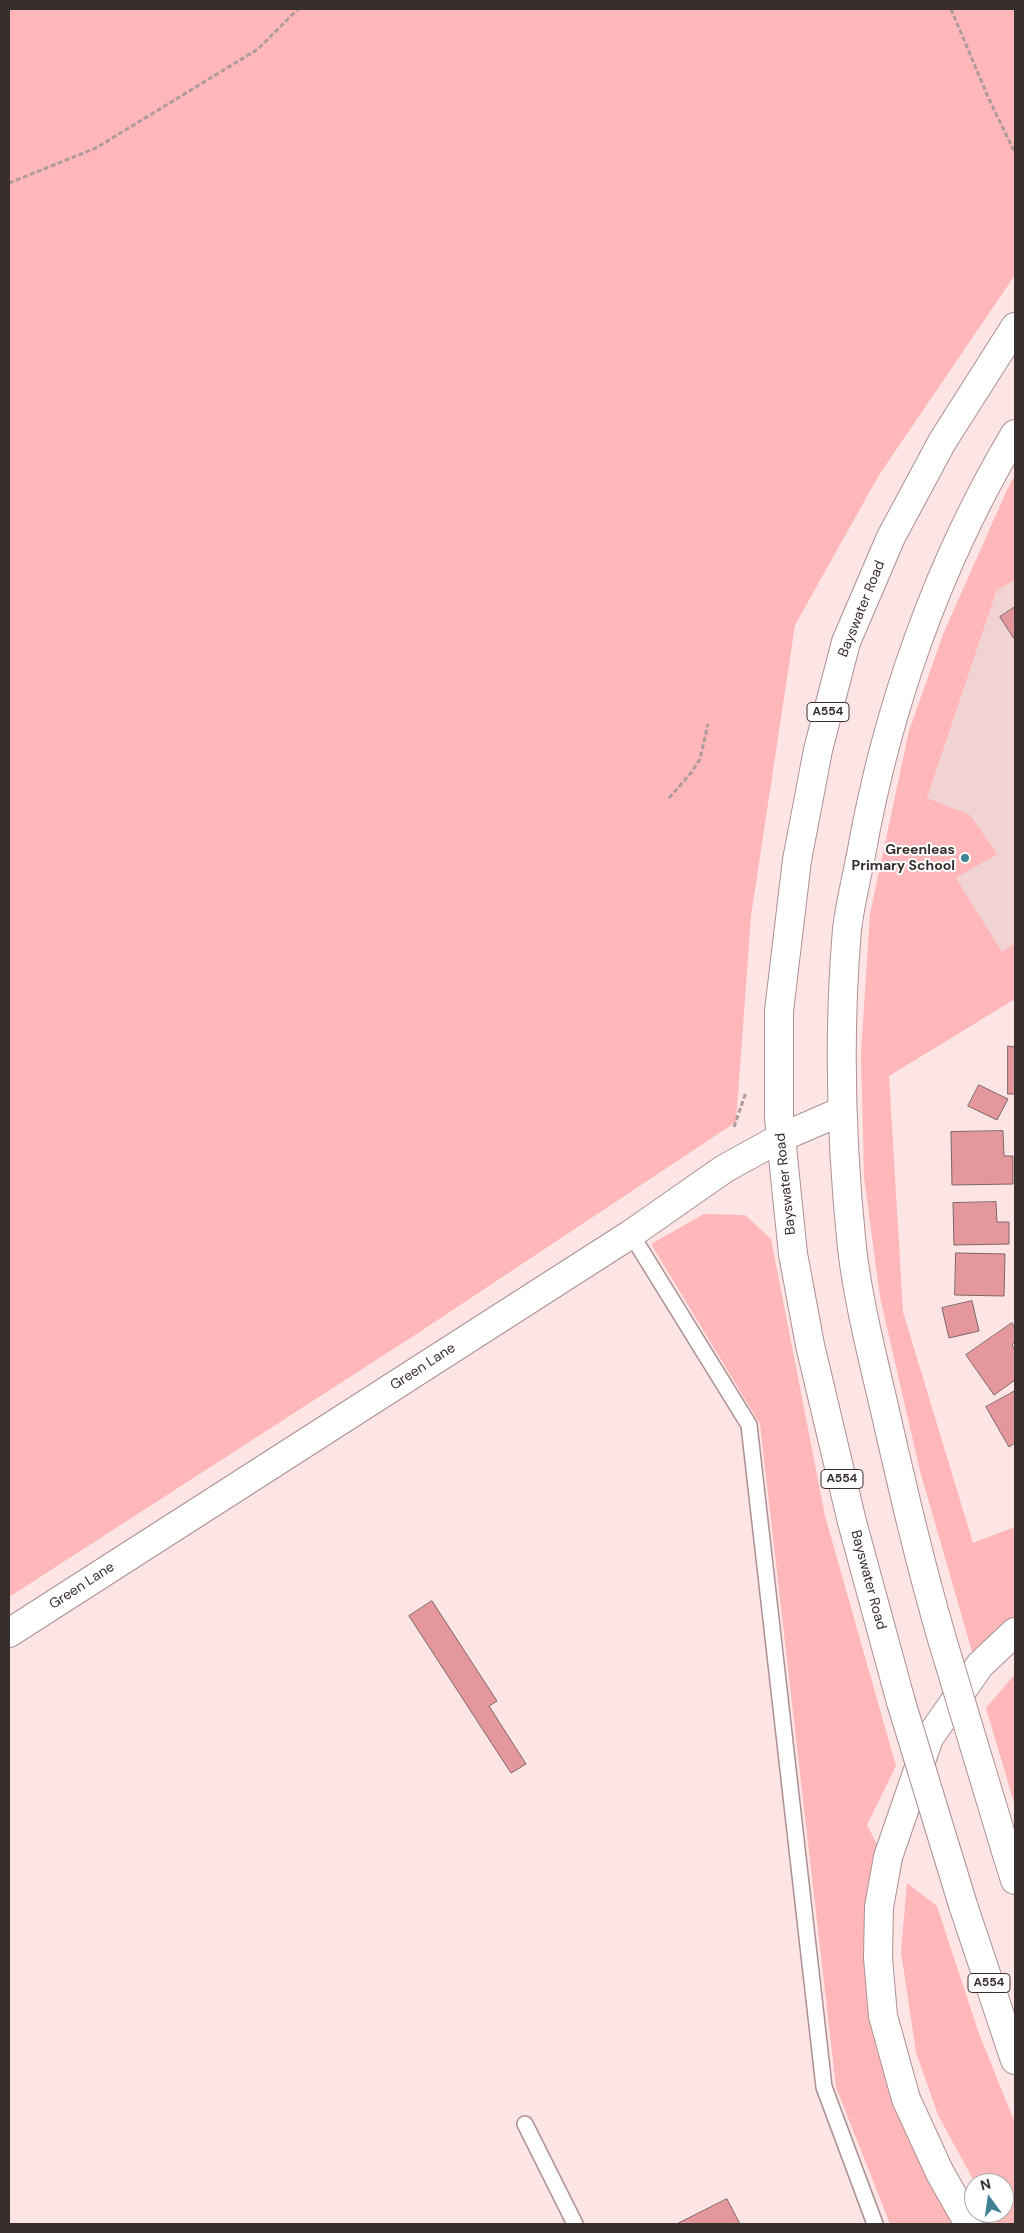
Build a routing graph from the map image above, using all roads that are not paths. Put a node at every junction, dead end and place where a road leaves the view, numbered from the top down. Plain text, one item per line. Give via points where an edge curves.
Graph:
1 (1015, 327) edge
2 (1015, 434) edge
3 (842, 1111) junction
4 (780, 1138) junction
5 (631, 1234) junction
6 (1015, 1632) edge
7 (9, 1633) edge
8 (1015, 1880) edge
9 (1015, 2060) edge
10 (525, 2124) dead end
11 (575, 2224) edge
12 (875, 2224) edge
13 (970, 2224) edge

1 - 4 main road, Bayswater Road / A554 via 942,442 892,537 846,642 818,750 797,860 779,1011
2 - 3 main road via 943,574 890,724 866,823 848,927 840,1082
3 - 4 main road, Green Lane
3 - 8 main road, bridge via 852,1250 874,1366 915,1544
4 - 5 main road, Green Lane via 724,1168
4 - 9 main road, Bayswater Road / A554, bridge via 793,1254 810,1345 852,1522 963,1906
5 - 7 main road, Green Lane
5 - 12 lane via 749,1425 824,2087
6 - 13 main road via 980,1665 929,1738 888,1857 879,1907 878,1958 883,2016 906,2099 940,2173
10 - 11 lane

